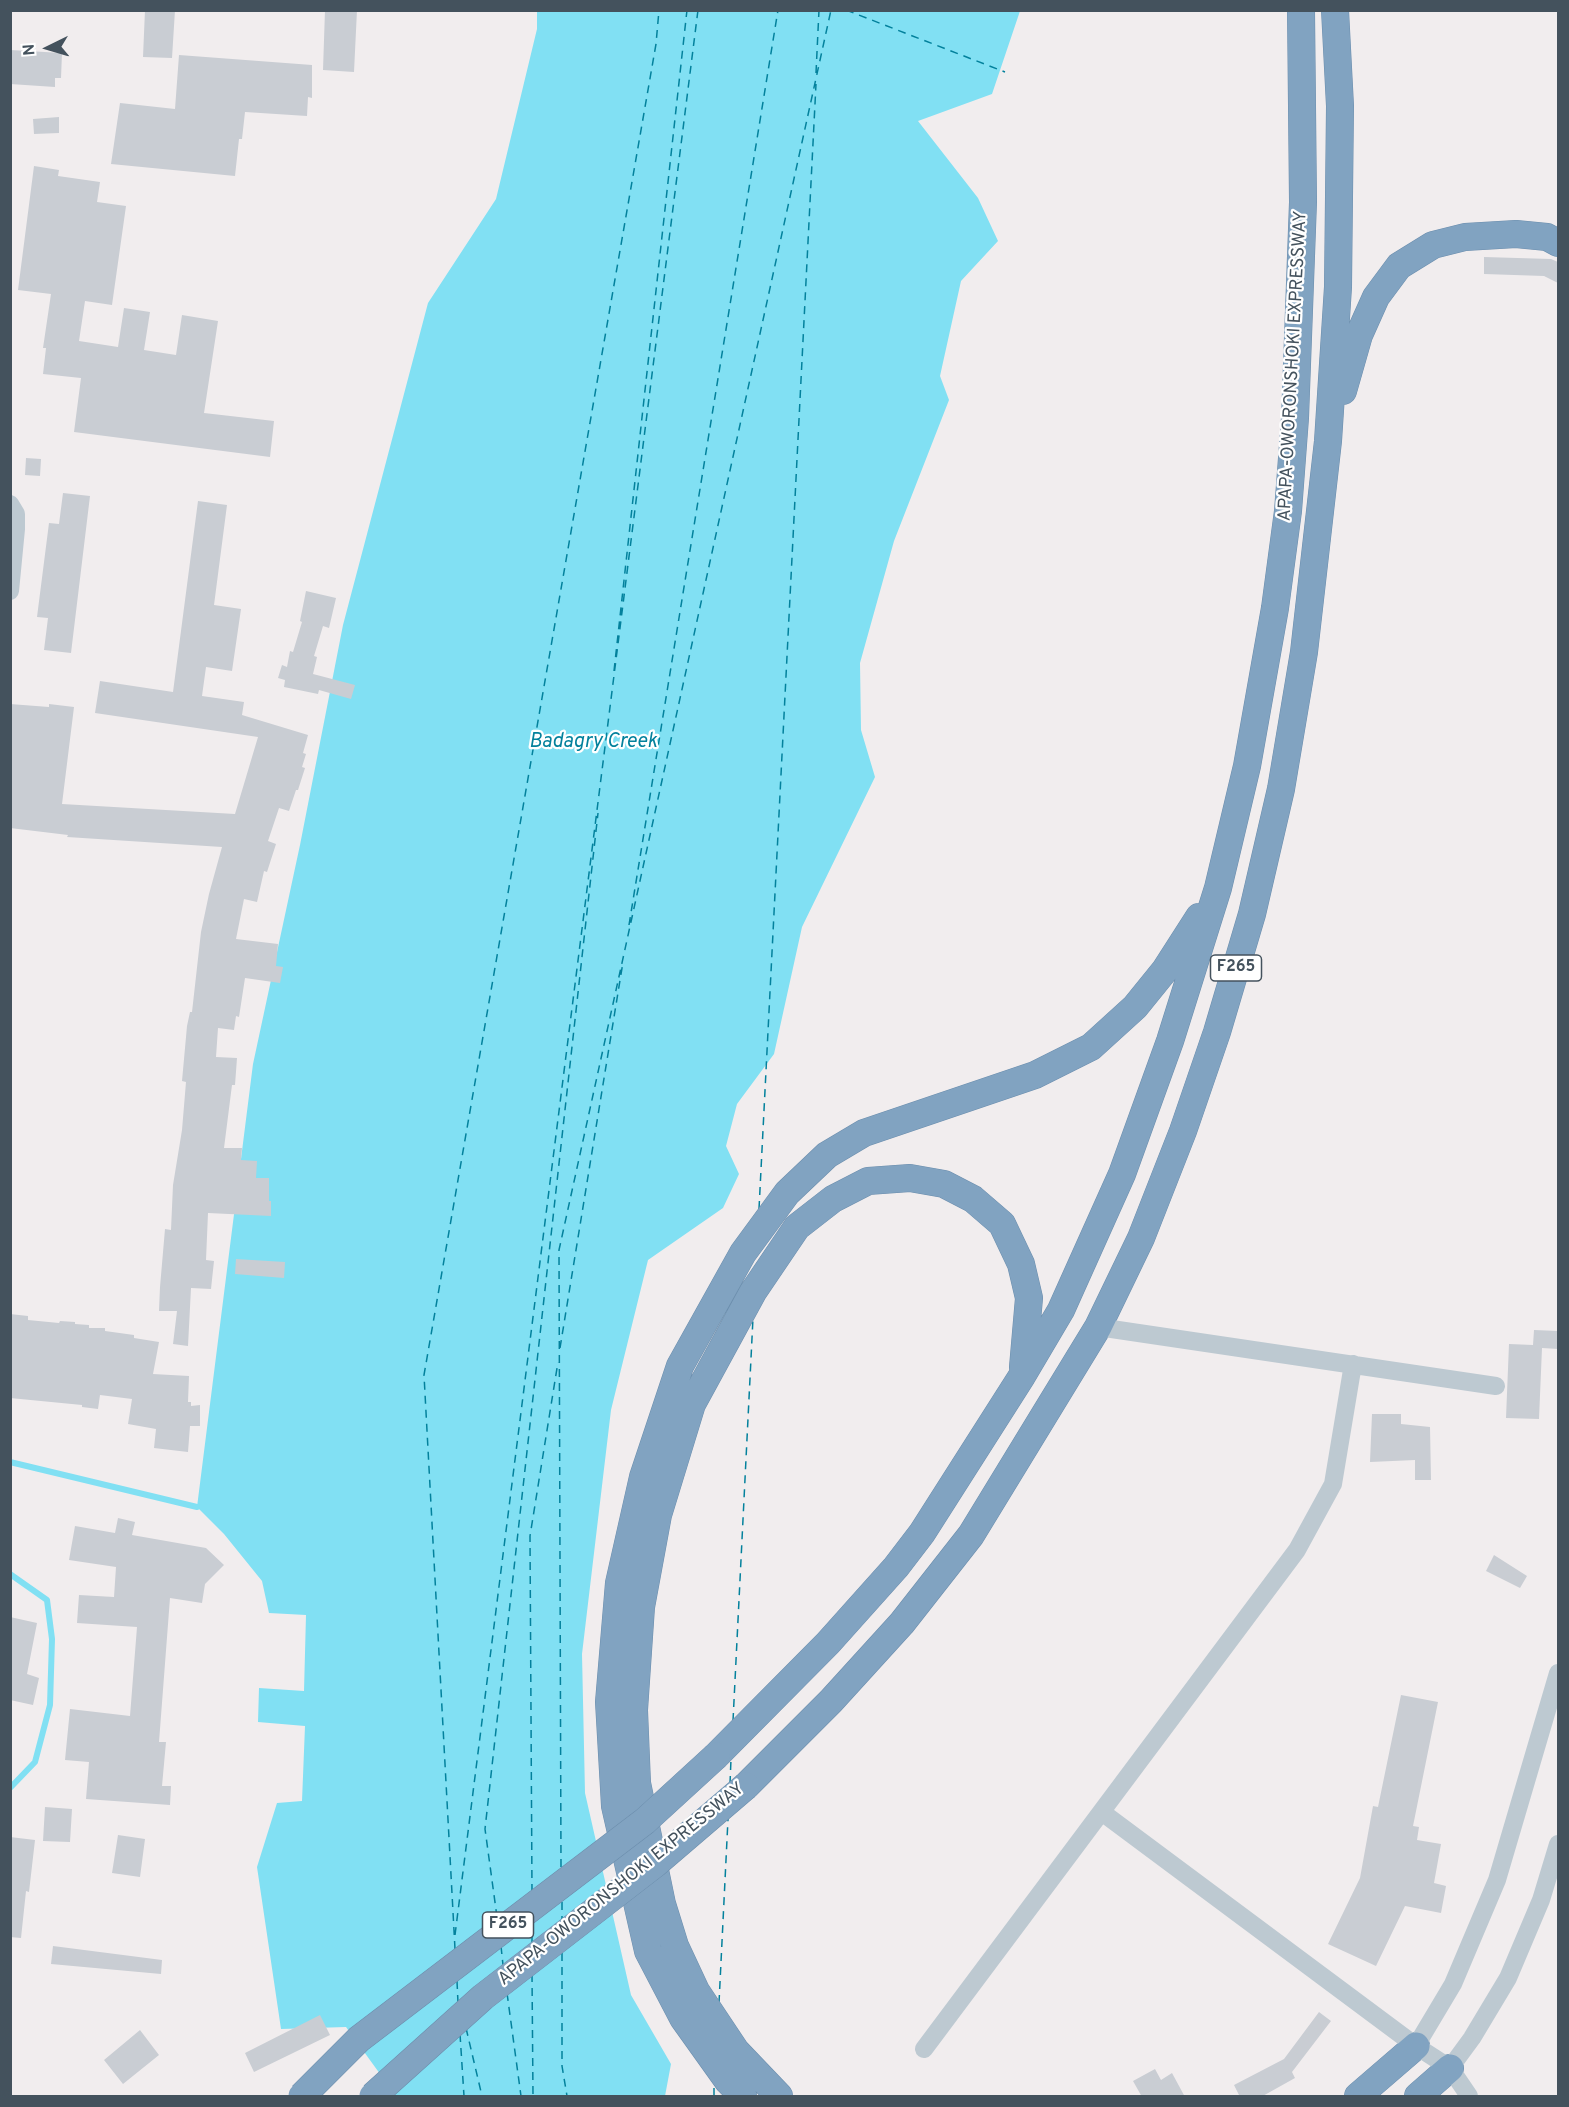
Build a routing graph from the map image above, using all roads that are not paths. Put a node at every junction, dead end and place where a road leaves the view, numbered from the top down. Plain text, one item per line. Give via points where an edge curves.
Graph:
1 (1301, 10) edge
2 (1335, 10) edge
3 (1558, 243) edge
4 (1328, 441) junction
5 (10, 504) edge
6 (10, 591) edge
7 (1218, 888) junction
8 (1098, 1327) junction
9 (1353, 1364) junction
10 (1023, 1376) junction
11 (1496, 1386) dead end
12 (1558, 1673) edge
13 (1103, 1812) junction
14 (1558, 1844) edge
15 (1550, 1902) edge
16 (1416, 2046) junction
17 (924, 2049) dead end
18 (1449, 2068) junction
19 (302, 2097) edge
20 (373, 2097) edge
21 (743, 2097) edge
22 (779, 2097) edge
23 (1358, 2097) edge
24 (1418, 2097) edge
25 (1469, 2097) edge

1 - 7 highway, APAPA-OWORONSHOKI EXPRESSWAY / F265 via 1303,202 1288,512 1247,766
2 - 4 highway, APAPA-OWORONSHOKI EXPRESSWAY / F265 via 1340,105 1338,287
3 - 4 highway via 1547,237 1516,234 1466,237 1433,245 1399,266 1376,297 1359,335
4 - 8 highway, APAPA-OWORONSHOKI EXPRESSWAY / F265 via 1304,652 1281,789 1252,914 1183,1131 1141,1238
5 - 6 street via 16,514 16,529
7 - 10 highway, APAPA-OWORONSHOKI EXPRESSWAY / F265 via 1170,1041 1122,1174 1061,1310
7 - 21 highway via 1165,970 1135,1007 1091,1047 1035,1076 864,1133 827,1155 787,1193 743,1253 680,1366 643,1477 619,1583 609,1702 615,1806 648,1951 683,2018
8 - 9 street
8 - 20 highway, APAPA-OWORONSHOKI EXPRESSWAY / F265, bridge via 971,1534 902,1623 831,1701 746,1786 655,1864 483,1996
9 - 11 street
9 - 13 street via 1333,1484 1297,1550
10 - 19 highway, APAPA-OWORONSHOKI EXPRESSWAY / F265, bridge via 896,1567 828,1643 716,1756 645,1821 359,2039
10 - 22 highway via 1029,1298 1022,1264 1002,1224 974,1199 944,1185 910,1178 868,1181 833,1199 797,1227 753,1292 692,1404 658,1515 641,1607 634,1710 637,1783 662,1904 675,1946 696,1991 736,2051
12 - 16 street via 1497,1880 1454,1984
13 - 16 street
13 - 17 street
14 - 15 street
15 - 18 street via 1472,2038
16 - 18 street
16 - 23 highway
18 - 24 highway
18 - 25 street

